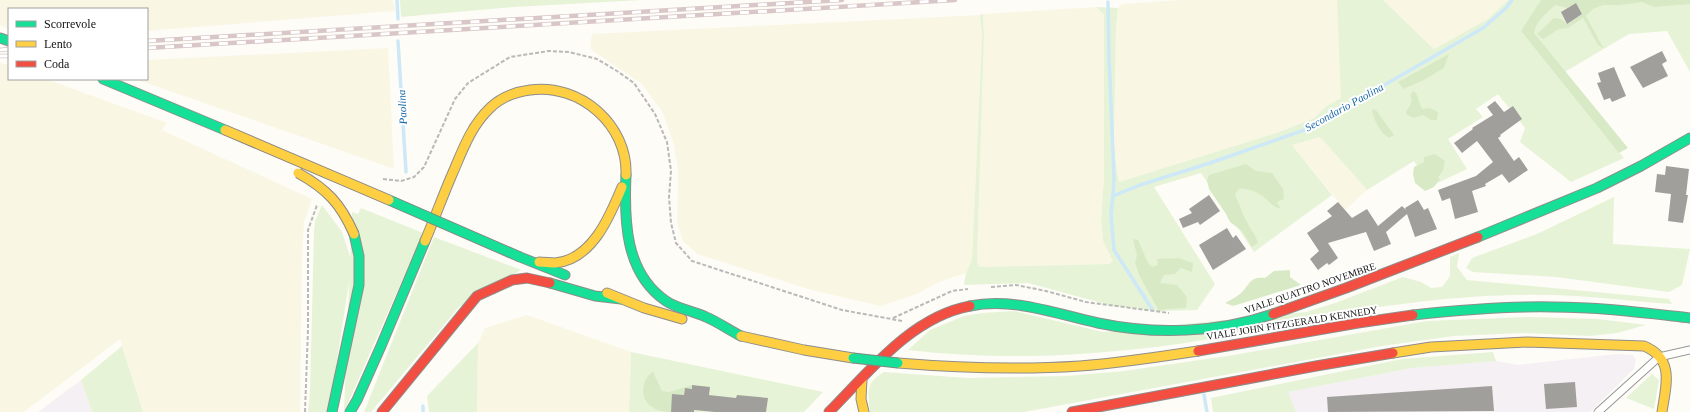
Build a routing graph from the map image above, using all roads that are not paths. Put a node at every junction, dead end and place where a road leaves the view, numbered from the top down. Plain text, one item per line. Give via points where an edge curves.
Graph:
1 (105, 80) edge
2 (225, 130) junction
3 (1690, 138) edge
4 (252, 152) dead end
5 (290, 169) dead end
6 (626, 178) junction
7 (522, 258) junction
8 (621, 299) junction
9 (1690, 318) edge
10 (741, 336) junction
11 (1690, 350) edge
12 (1661, 356) junction
13 (862, 379) junction
14 (357, 400) junction
15 (332, 412) edge
16 (350, 412) edge
17 (354, 412) edge
18 (382, 412) edge
19 (829, 412) edge
20 (864, 412) edge
21 (1072, 412) edge
22 (1598, 412) edge
23 (1662, 412) edge

1 - 2 main road
2 - 4 main road, bridge
2 - 7 main road, bridge
3 - 13 main road, VIALE QUATTRO NOVEMBRE via 1626,174 1546,211 1251,321 1214,328 1158,330 1121,327 1029,306 1006,303 982,304 952,310 921,326 900,342
5 - 15 main road, bridge via 322,188 338,203 348,218 359,256 359,285
6 - 7 main road via 605,224 586,248 558,263 548,264
6 - 10 main road via 628,240 640,275 665,300
6 - 14 main road via 625,156 617,135 601,113 587,102 564,91 547,89 519,92 499,100 481,117 467,139
7 - 8 main road
8 - 10 main road
8 - 18 main road via 595,296 528,278 512,280 492,288 478,296 462,313
9 - 10 main road, VIALE JOHN FITZGERALD KENNEDY, bridge via 1589,308 1498,308 1397,317 1105,364 1004,369 853,358
11 - 12 lane
12 - 21 main road via 1644,346 1587,343 1527,342 1431,347 1324,364
12 - 22 lane
12 - 23 main road via 1666,375
13 - 19 main road, VIALE QUATTRO NOVEMBRE
13 - 20 main road via 861,399
14 - 16 main road
14 - 17 main road

